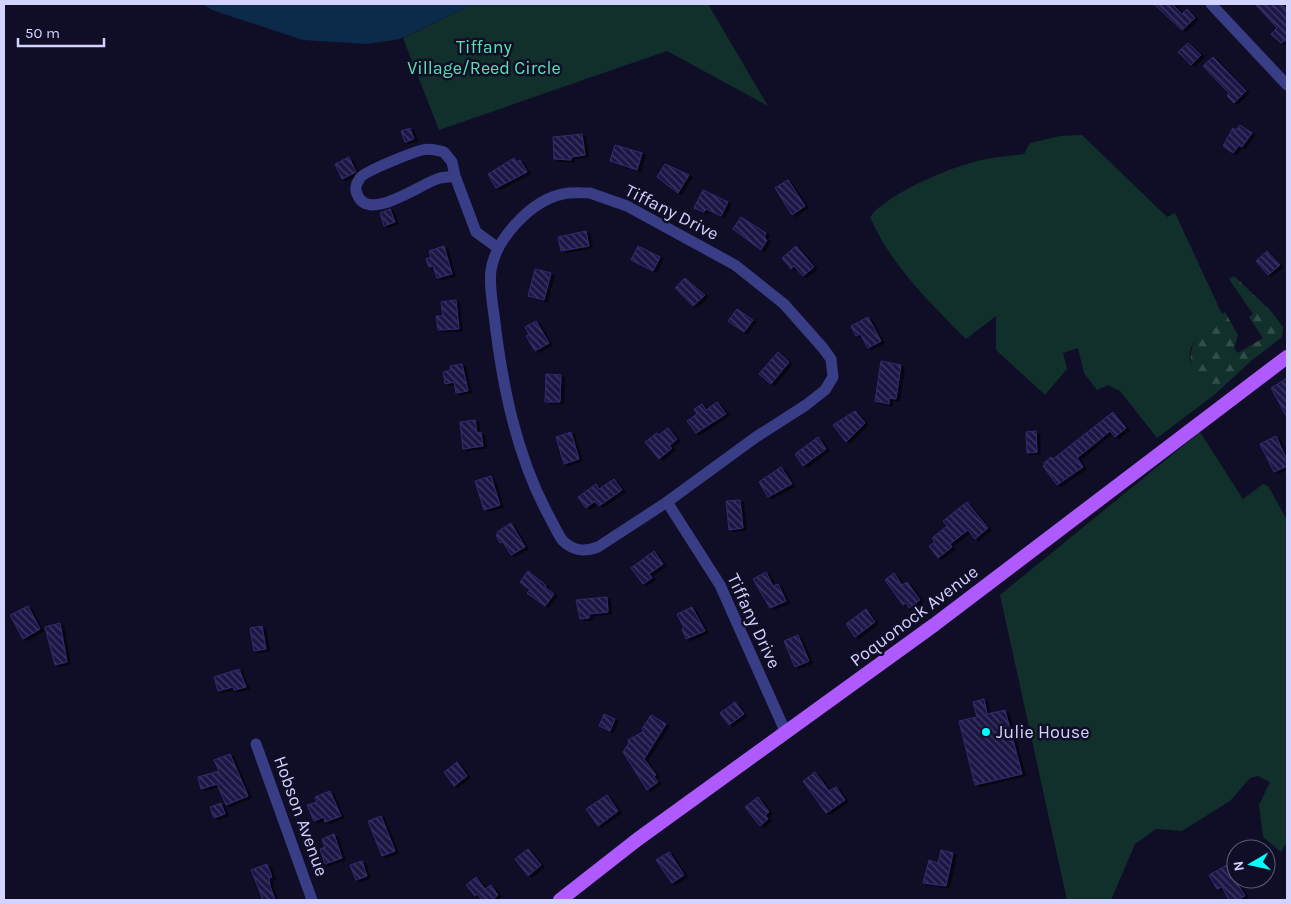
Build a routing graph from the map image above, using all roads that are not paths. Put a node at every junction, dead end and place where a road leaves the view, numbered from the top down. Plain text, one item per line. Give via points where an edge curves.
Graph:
1 (1211, 4) edge
2 (1287, 85) edge
3 (455, 176) junction
4 (498, 248) junction
5 (1287, 357) edge
6 (667, 502) junction
7 (786, 733) junction
8 (256, 744) dead end
9 (312, 900) edge
10 (560, 900) edge

1 - 2 street
3 - 3 street via 440,178 384,204 368,205 356,193 356,185 362,175 420,150 444,152 452,162
3 - 4 street via 476,232
4 - 6 street, Tiffany Drive via 491,270 491,290 508,405 534,487 562,540 574,549 587,551
4 - 6 street, Tiffany Drive via 523,215 562,194 590,193 627,206 735,265 784,304 832,360 833,377 825,390
5 - 7 main road, Poquonock Avenue
6 - 7 street, Tiffany Drive via 720,585
7 - 10 main road, Poquonock Avenue via 638,839
8 - 9 street, Hobson Avenue

